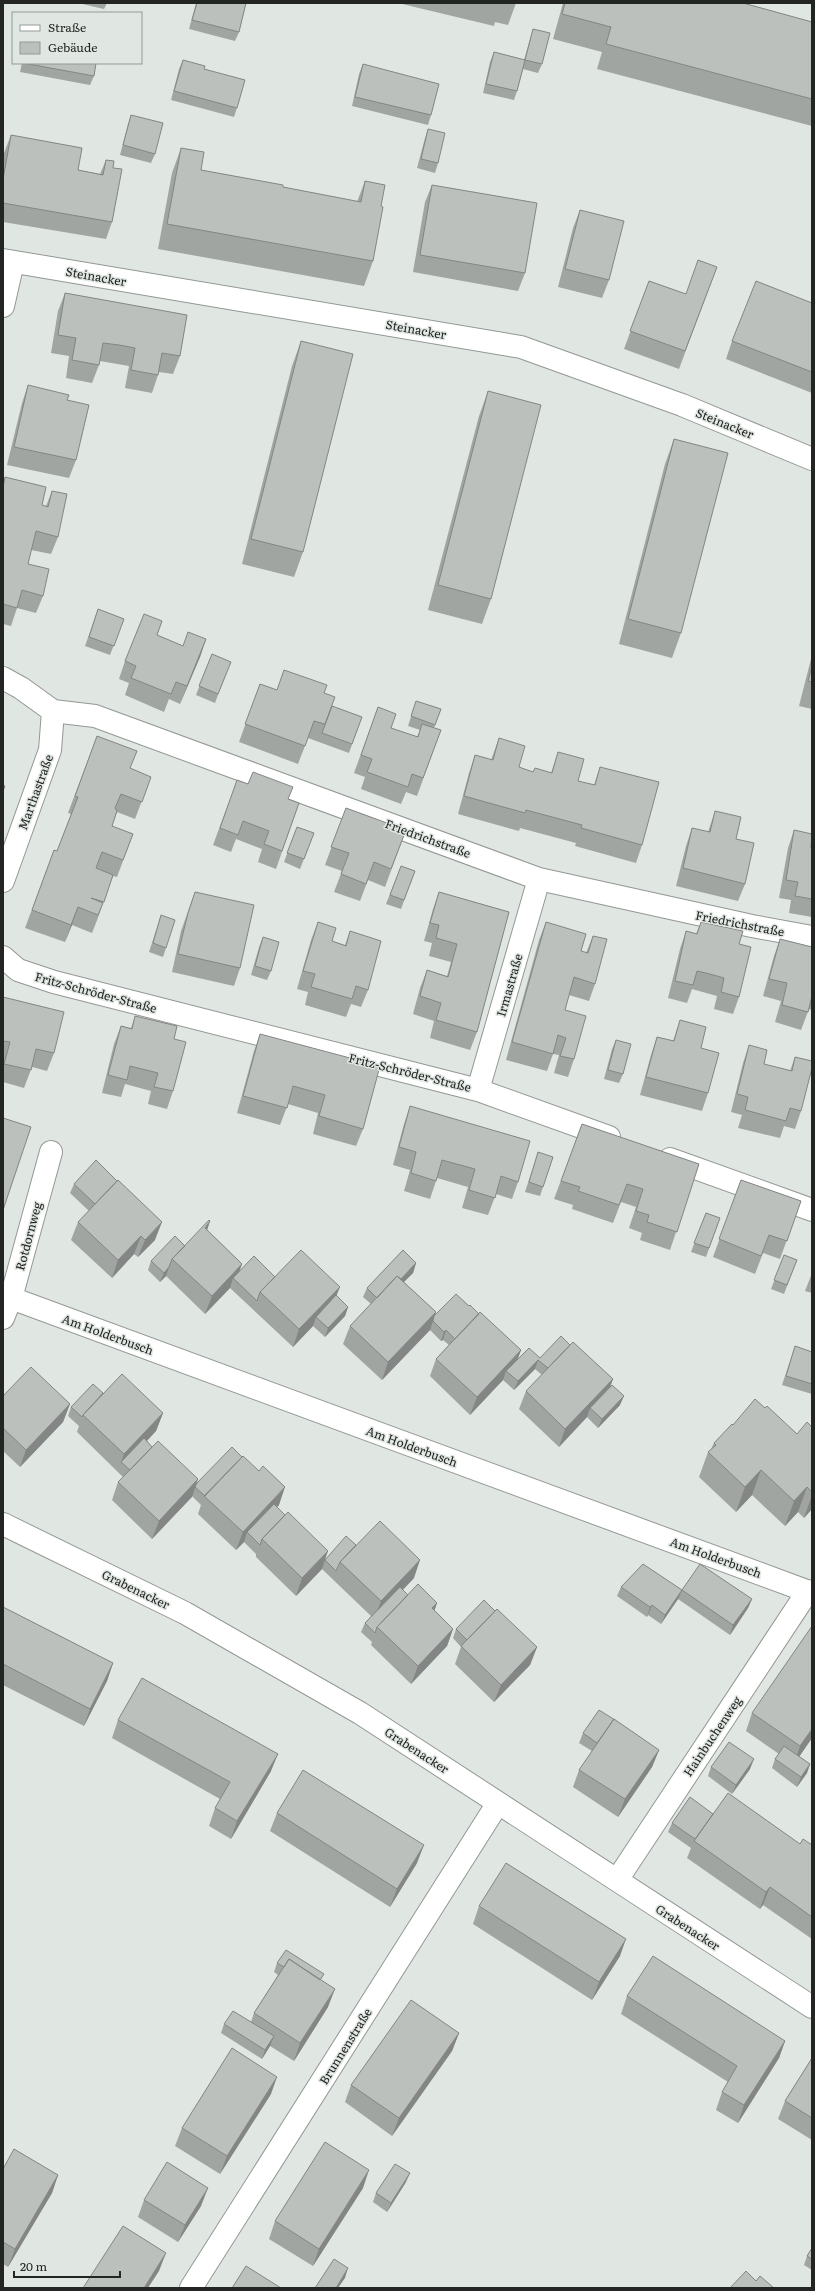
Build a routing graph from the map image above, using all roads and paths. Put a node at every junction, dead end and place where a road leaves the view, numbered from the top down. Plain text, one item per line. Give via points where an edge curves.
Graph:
1 (8, 261) edge
2 (3, 306) edge
3 (812, 458) edge
4 (3, 678) edge
5 (53, 711) junction
6 (539, 879) junction
7 (3, 881) edge
8 (812, 937) edge
9 (3, 957) edge
10 (478, 1090) junction
11 (627, 1143) edge
12 (649, 1151) edge
13 (51, 1152) dead end
14 (812, 1210) edge
15 (7, 1308) edge
16 (3, 1524) edge
17 (810, 1592) edge
18 (498, 1803) junction
19 (617, 1880) junction
20 (812, 2007) edge
21 (191, 2288) edge

1 - 2 street
1 - 3 street, Steinacker via 521,347 682,405
4 - 5 street
5 - 6 street, Friedrichstraße via 95,716
5 - 7 street, Marthastraße via 50,750
6 - 8 street, Friedrichstraße via 744,925
6 - 10 street, Irmastraße
9 - 10 street, Fritz-Schröder-Straße via 18,970 54,982
10 - 11 street, Fritz-Schröder-Straße
12 - 14 street
13 - 15 street, Rotdornweg
15 - 17 street, Am Holderbusch
16 - 18 street, Grabenacker via 205,1625 360,1713
17 - 19 street, Hainbuchenweg
18 - 19 street, Grabenacker
18 - 21 street, Brunnenstraße
19 - 20 street, Grabenacker

